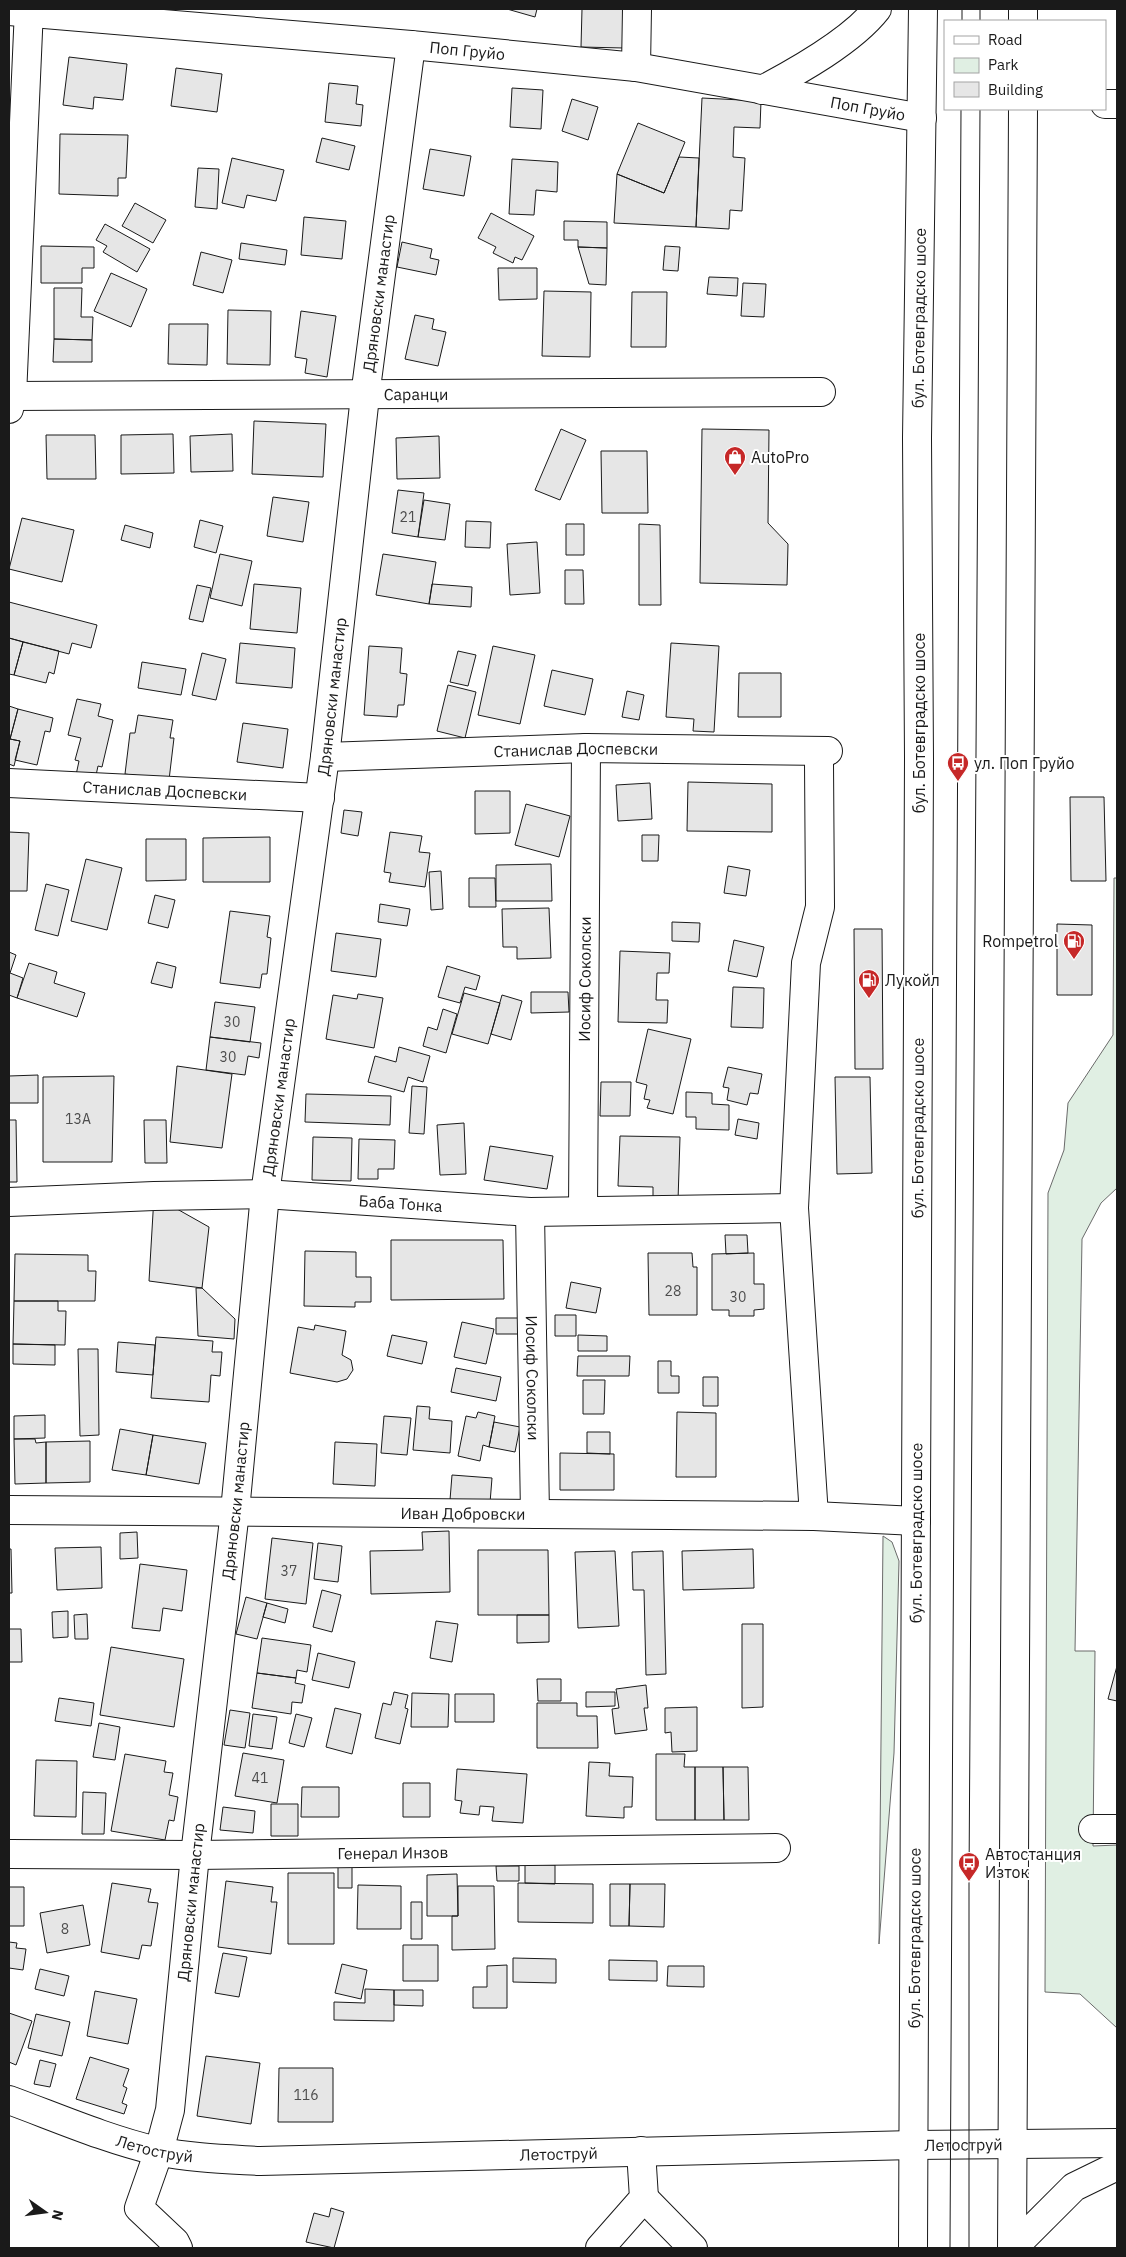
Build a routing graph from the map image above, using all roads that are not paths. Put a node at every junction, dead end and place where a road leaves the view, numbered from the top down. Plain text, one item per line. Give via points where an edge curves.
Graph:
1 (637, 9) edge
2 (876, 9) edge
3 (923, 9) edge
4 (22, 11) edge
5 (411, 45) junction
6 (636, 67) junction
7 (762, 90) junction
8 (1023, 110) edge
9 (922, 118) junction
10 (821, 392) dead end
11 (365, 396) junction
12 (10, 402) edge
13 (586, 748) junction
14 (326, 757) junction
15 (9, 783) edge
16 (320, 798) junction
17 (265, 1194) junction
18 (9, 1202) edge
19 (794, 1208) junction
20 (583, 1210) junction
21 (530, 1212) junction
22 (9, 1510) edge
23 (235, 1511) junction
24 (536, 1514) junction
25 (814, 1516) junction
26 (916, 1521) junction
27 (776, 1848) dead end
28 (9, 1854) edge
29 (195, 1855) junction
30 (9, 2100) edge
31 (1117, 2143) edge
32 (1012, 2144) junction
33 (913, 2145) junction
34 (158, 2151) junction
35 (641, 2151) junction
36 (1117, 2166) edge
37 (644, 2198) junction
38 (178, 2248) edge
39 (600, 2248) edge
40 (693, 2248) edge
41 (913, 2248) edge
42 (1012, 2248) edge

1 - 6 street
2 - 7 street via 868,20 806,66
3 - 9 street, бул. Ботевградско шосе
4 - 5 street, Поп Груйо
4 - 12 street
5 - 6 street, Поп Груйо
5 - 11 street, Дряновски манастир
6 - 7 street, Поп Груйо
7 - 9 street, Поп Груйо
8 - 32 street
9 - 26 street, бул. Ботевградско шосе via 917,438
10 - 11 street, Саранци
11 - 12 street, Саранци
11 - 14 street, Дряновски манастир
13 - 14 street, Станислав Доспевски
13 - 19 street, Станислав Доспевски via 824,757 820,908 806,963
13 - 20 street, Иосиф Соколски
14 - 16 street, Дряновски манастир
15 - 16 street, Станислав Доспевски
16 - 17 street, Дряновски манастир
17 - 18 street, Баба Тонка
17 - 21 street, Баба Тонка
17 - 23 street, Дряновски манастир
19 - 20 street, Баба Тонка
19 - 25 street
20 - 21 street, Баба Тонка
21 - 24 street, Иосиф Соколски
22 - 23 street, Иван Добровски
23 - 24 street, Иван Добровски
23 - 29 street, Дряновски манастир
24 - 25 street, Иван Добровски
25 - 26 street, Иван Добровски
26 - 33 street, бул. Ботевградско шосе
27 - 29 street, Генерал Инзов
28 - 29 street, Генерал Инзов
29 - 34 street, Дряновски манастир via 170,2110
30 - 34 street, Летоструй via 104,2136
31 - 32 street, Летоструй
32 - 33 street, Летоструй
32 - 42 street
33 - 35 street, Летоструй
33 - 41 street, бул. Ботевградско шосе
34 - 35 street, Летоструй via 213,2159 260,2160
34 - 38 street, Дряновски манастир via 139,2208
35 - 37 street
36 - 42 street via 1074,2187
37 - 39 street
37 - 40 street

